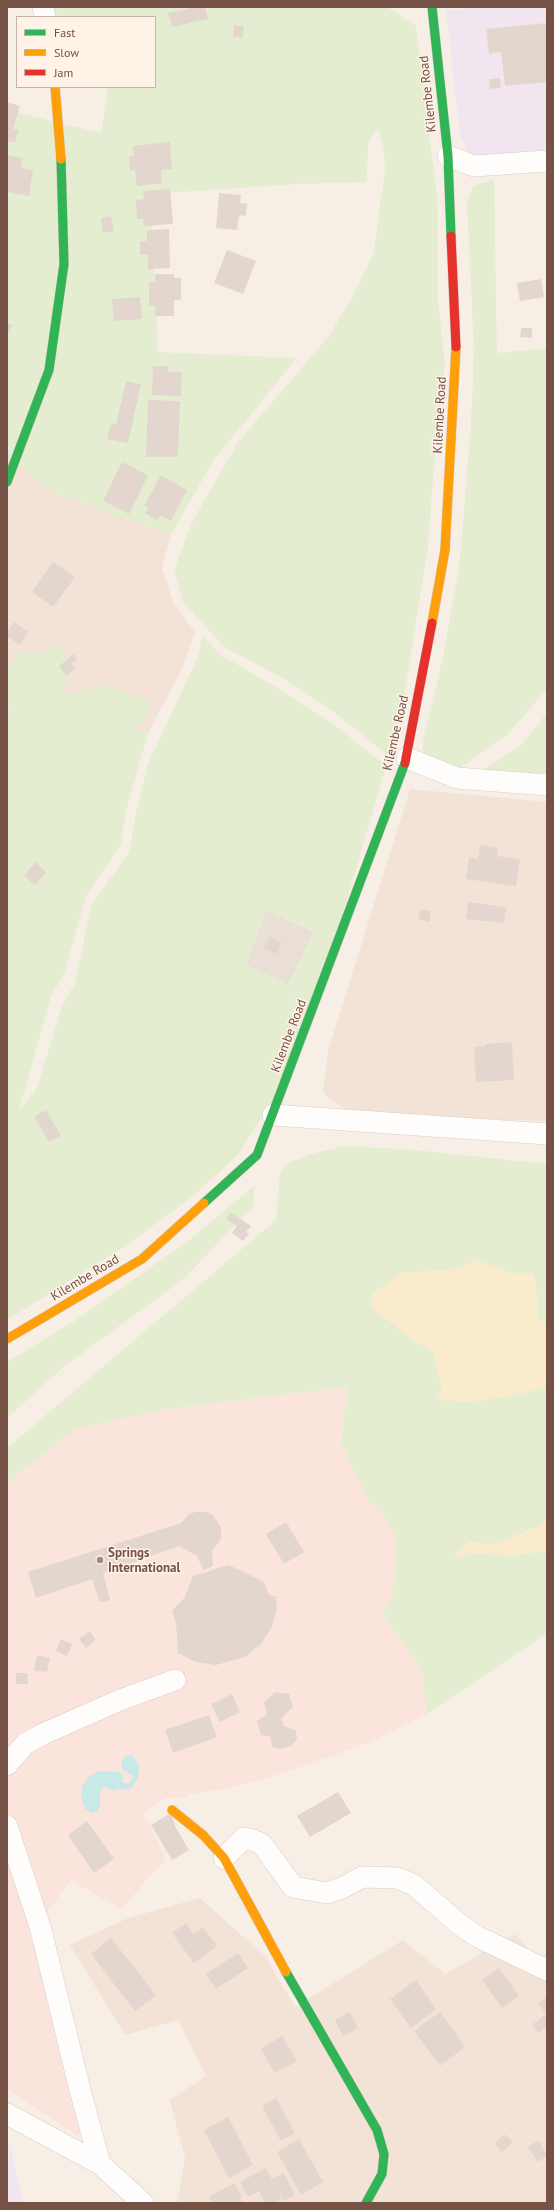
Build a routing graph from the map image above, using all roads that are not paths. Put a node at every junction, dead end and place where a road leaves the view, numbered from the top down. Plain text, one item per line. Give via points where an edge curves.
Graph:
1 (432, 7) edge
2 (54, 88) edge
3 (448, 156) junction
4 (547, 161) edge
5 (7, 482) edge
6 (407, 758) junction
7 (547, 785) edge
8 (273, 1114) junction
9 (547, 1134) edge
10 (7, 1339) edge
11 (175, 1680) dead end
12 (7, 1765) edge
13 (172, 1810) dead end
14 (7, 1826) edge
15 (224, 1858) junction
16 (547, 1970) edge
17 (7, 2114) edge
18 (100, 2164) junction
19 (143, 2203) edge
20 (366, 2203) edge

1 - 3 main road, Kilembe Road
2 - 5 main road via 60,139 64,264 49,370
3 - 4 street via 474,166
3 - 6 main road, Kilembe Road via 456,345 445,550
6 - 7 street via 457,778
6 - 8 main road, Kilembe Road
8 - 9 street
8 - 10 main road, Kilembe Road via 257,1155 142,1259
11 - 12 street via 120,1700 43,1734 25,1744
13 - 15 main road via 203,1834
14 - 18 street via 41,1930 78,2086
15 - 16 street via 244,1838 253,1840 262,1844 293,1887 327,1893 362,1877 397,1878 414,1885 478,1937
15 - 20 main road via 377,2130 384,2154 382,2174
17 - 18 street
18 - 19 street

